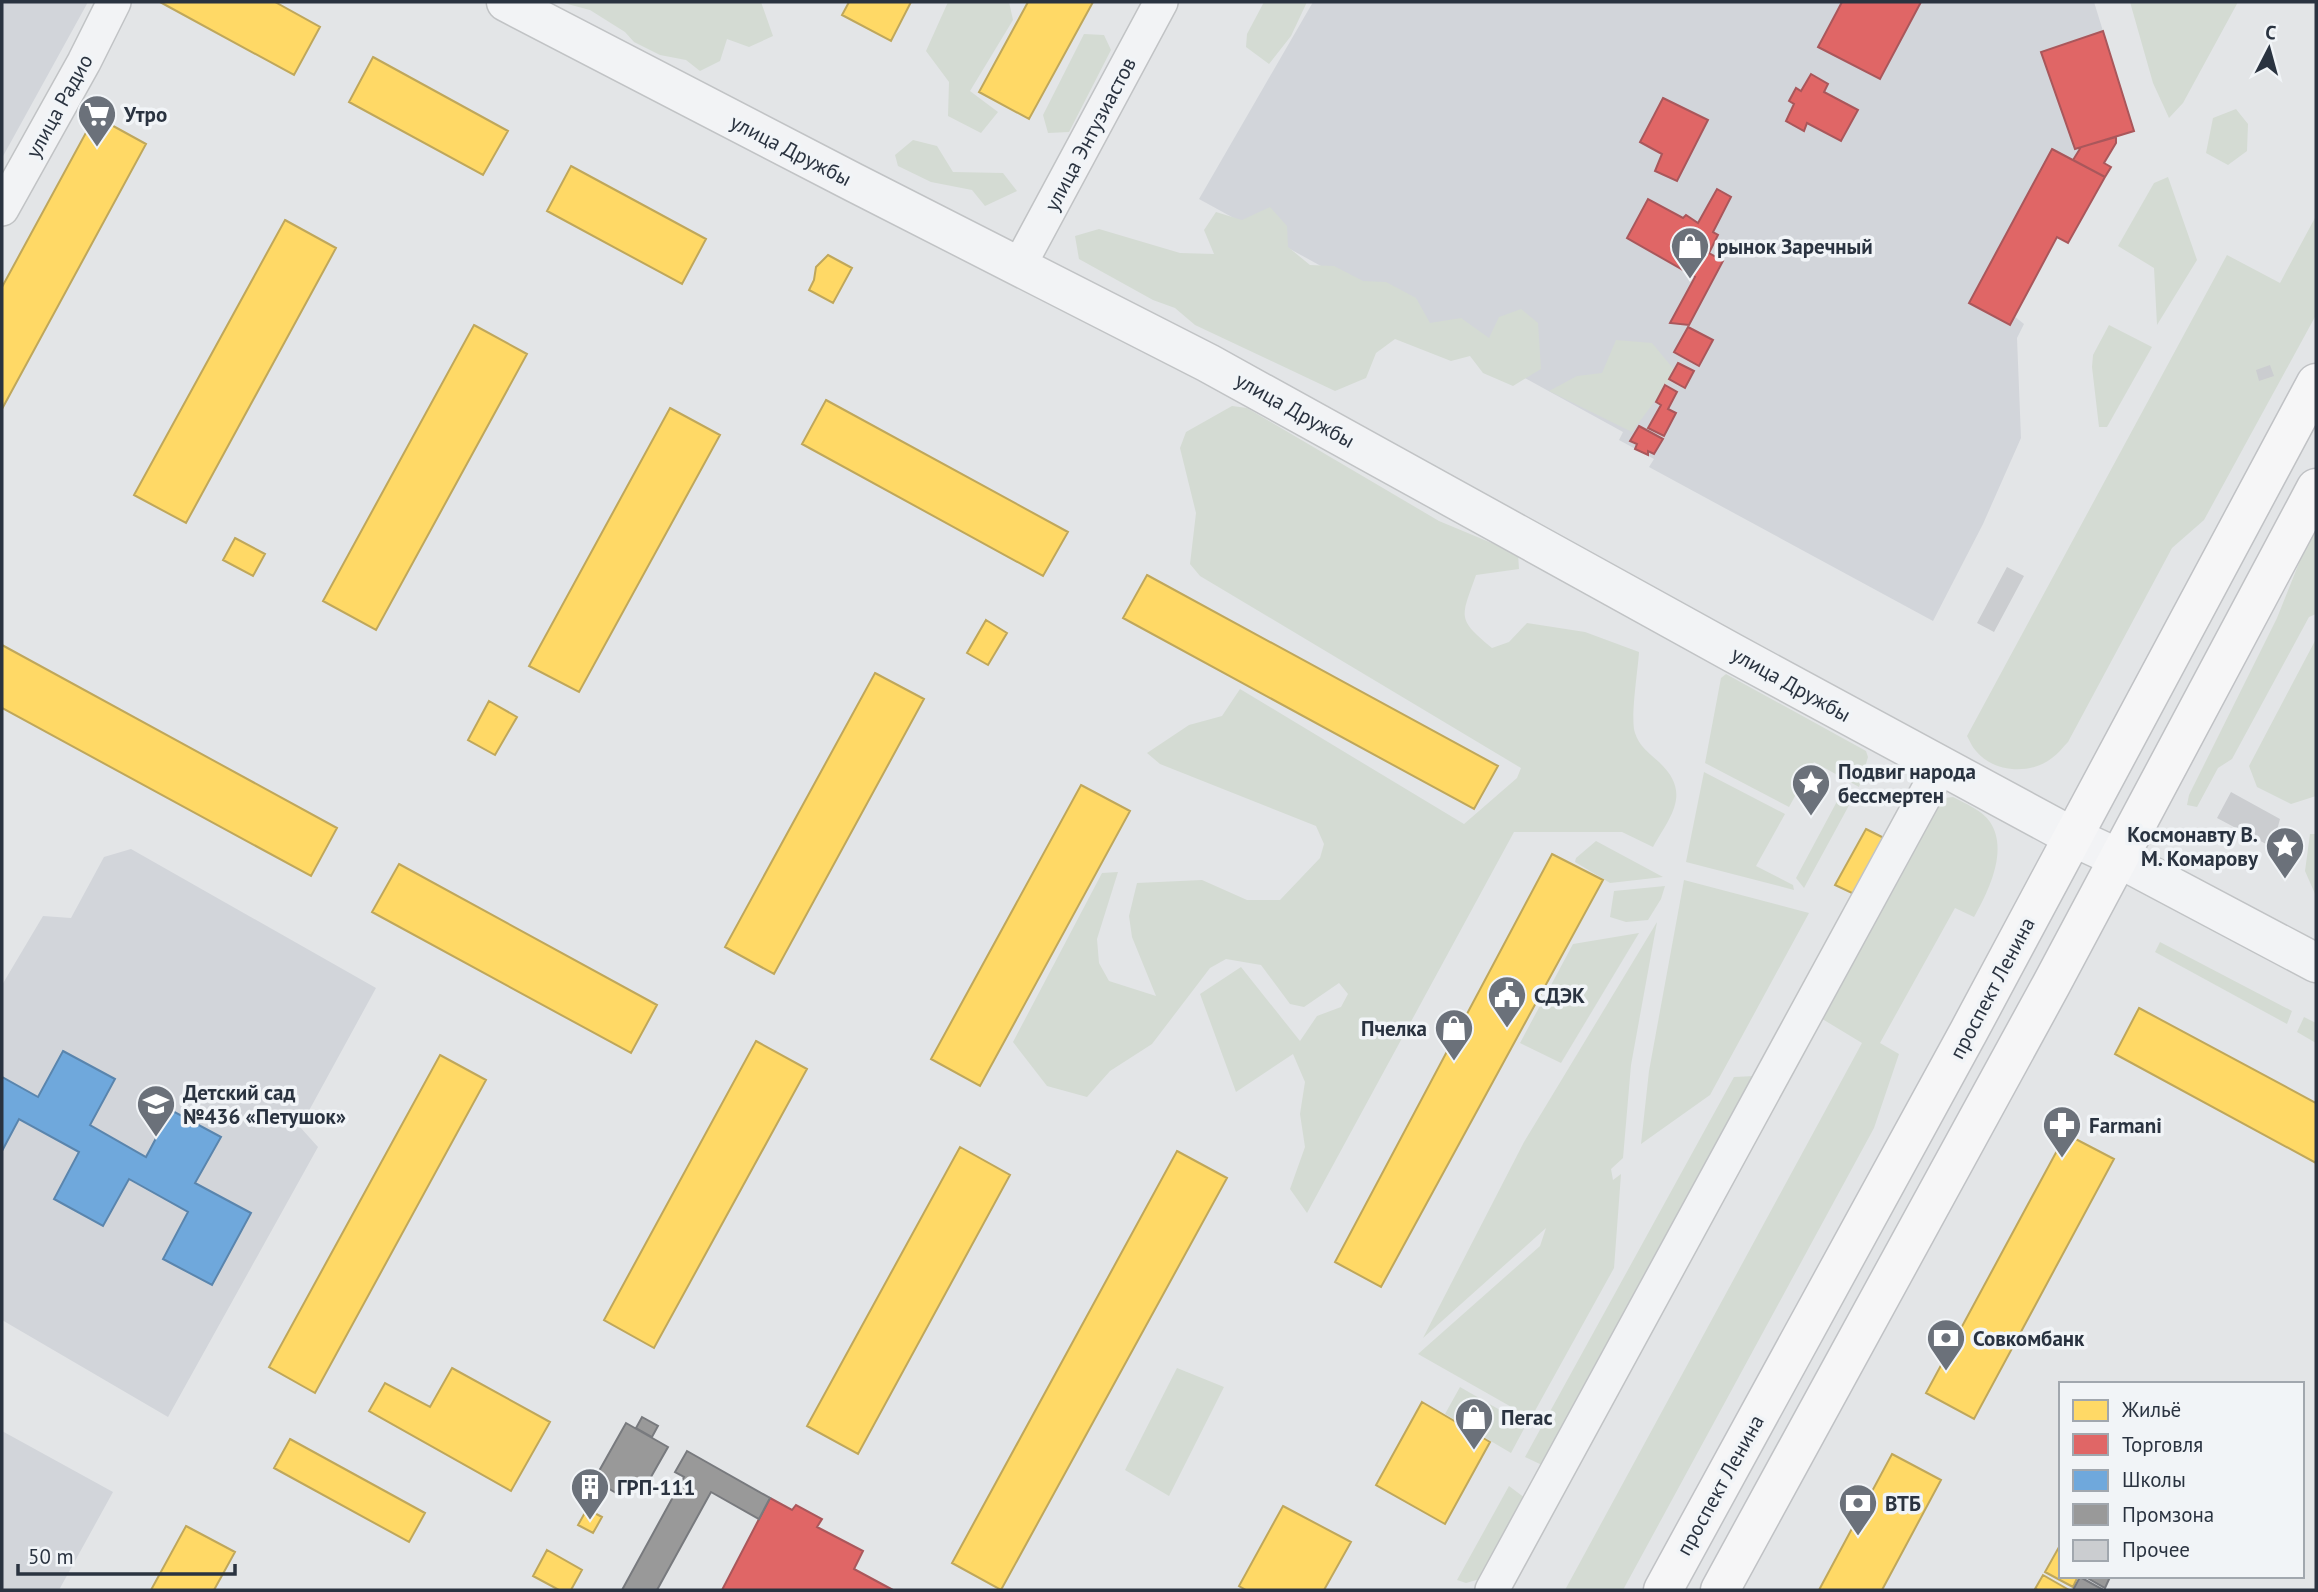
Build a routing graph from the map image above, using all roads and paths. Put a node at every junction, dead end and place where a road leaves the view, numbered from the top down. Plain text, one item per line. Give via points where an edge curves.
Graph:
1 (114, 2) edge
2 (506, 2) edge
3 (1161, 2) edge
4 (2, 209) edge
5 (1019, 266) junction
6 (2316, 383) edge
7 (2316, 488) edge
8 (1941, 766) junction
9 (2073, 837) junction
10 (2118, 858) junction
11 (2316, 963) edge
12 (1492, 1590) edge
13 (1663, 1590) edge
14 (1720, 1590) edge

1 - 4 street, улица Радио
2 - 5 street, улица Дружбы
3 - 5 street, улица Энтузиастов
5 - 8 street, улица Дружбы via 1208,363
6 - 9 main road, проспект Ленина
7 - 10 main road
8 - 9 street, улица Дружбы
8 - 12 street
9 - 10 street, улица Дружбы
9 - 13 main road, проспект Ленина
10 - 11 street, улица Дружбы
10 - 14 main road

